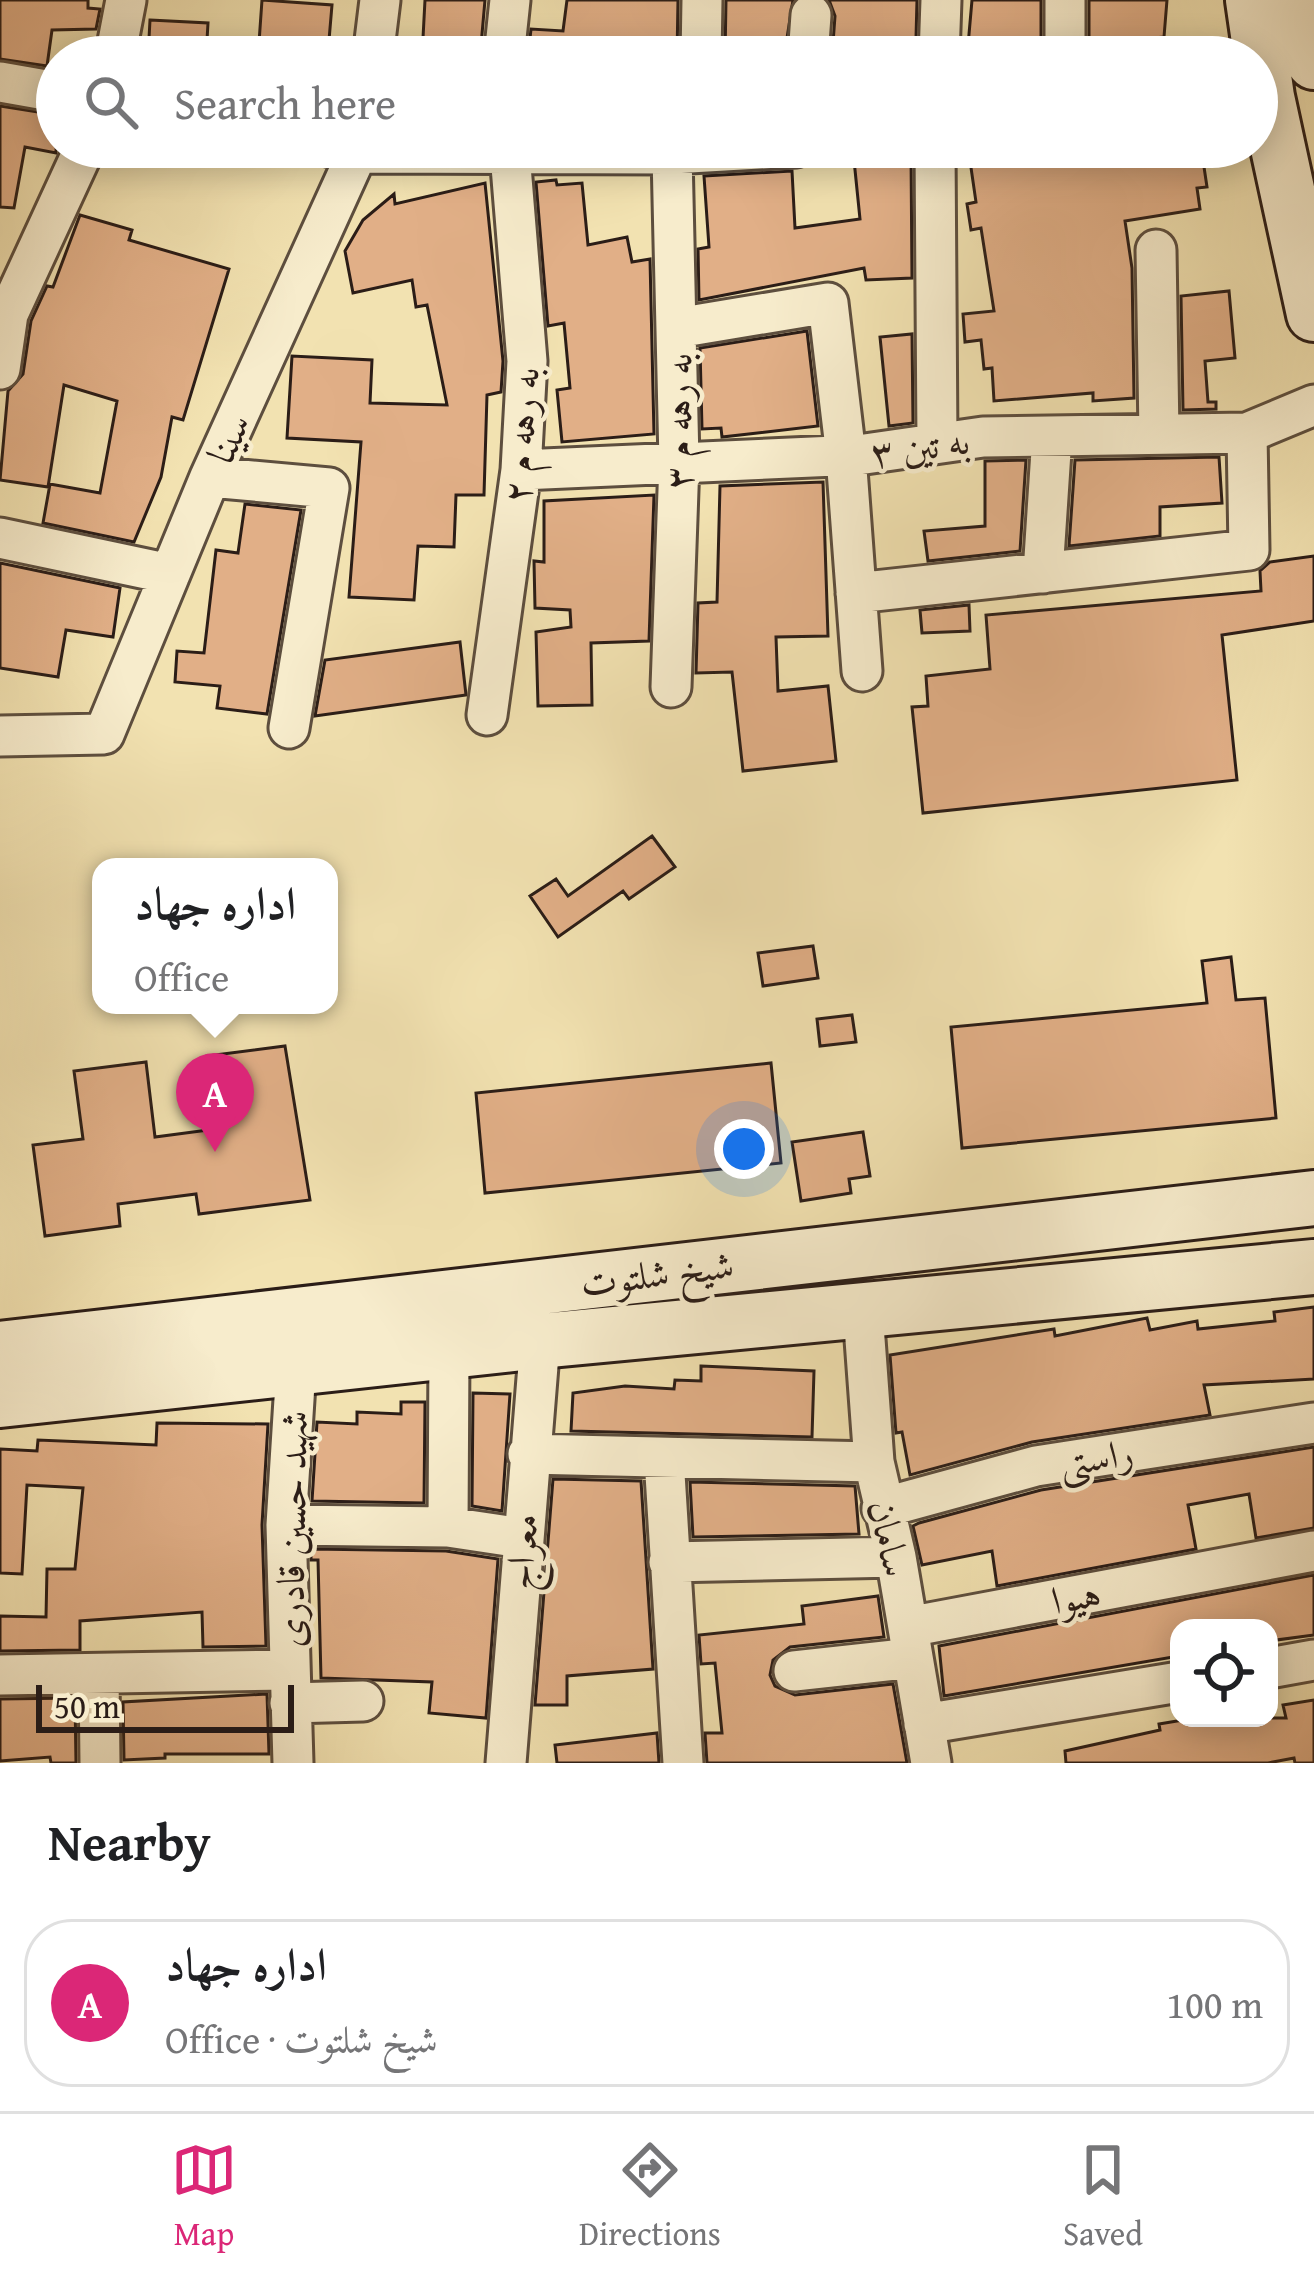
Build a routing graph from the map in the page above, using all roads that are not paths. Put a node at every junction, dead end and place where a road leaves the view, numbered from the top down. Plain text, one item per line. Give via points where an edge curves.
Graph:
1 (126, 0) edge
2 (380, 0) edge
3 (510, 0) edge
4 (702, 0) edge
5 (941, 0) edge
6 (1065, 0) edge
7 (1253, 0) edge
8 (811, 15) dead end
9 (119, 36) edge
10 (376, 36) edge
11 (506, 36) edge
12 (701, 36) edge
13 (810, 36) edge
14 (940, 36) edge
15 (1065, 36) edge
16 (1256, 36) edge
17 (0, 82) edge
18 (36, 88) edge
19 (1278, 164) edge
20 (75, 168) edge
21 (343, 168) edge
22 (502, 168) edge
23 (688, 168) edge
24 (935, 168) edge
25 (1156, 250) dead end
26 (1314, 314) edge
27 (677, 328) junction
28 (0, 370) edge
29 (1314, 405) edge
30 (1247, 433) junction
31 (1160, 434) junction
32 (1052, 436) junction
33 (937, 443) junction
34 (846, 456) junction
35 (679, 462) junction
36 (521, 470) junction
37 (210, 477) junction
38 (0, 538) edge
39 (1043, 573) junction
40 (170, 574) junction
41 (856, 593) junction
42 (862, 671) dead end
43 (671, 687) dead end
44 (487, 715) dead end
45 (289, 728) dead end
46 (0, 736) edge
47 (1314, 1198) edge
48 (1314, 1267) edge
49 (863, 1312) junction
50 (540, 1341) junction
51 (0, 1348) edge
52 (449, 1353) junction
53 (296, 1368) junction
54 (0, 1400) edge
55 (1314, 1423) edge
56 (528, 1454) junction
57 (664, 1458) junction
58 (874, 1462) junction
59 (882, 1508) junction
60 (286, 1525) junction
61 (448, 1527) junction
62 (522, 1538) junction
63 (1314, 1551) edge
64 (896, 1557) junction
65 (669, 1562) junction
66 (911, 1643) junction
67 (1314, 1660) edge
68 (1278, 1666) edge
69 (794, 1671) dead end
70 (0, 1675) edge
71 (99, 1675) junction
72 (1170, 1684) edge
73 (289, 1686) junction
74 (363, 1701) dead end
75 (927, 1744) edge
76 (100, 1763) edge
77 (293, 1763) edge
78 (506, 1763) edge
79 (683, 1763) edge

1 - 9 street
2 - 10 street
3 - 11 street
4 - 12 street
5 - 14 street
6 - 15 street
7 - 16 main road
8 - 13 street
17 - 18 street
19 - 26 main road
20 - 28 street via 8,314
21 - 37 street, سینا
22 - 36 street, به رهه م ۲ via 527,361
23 - 27 street, به رهه م ۳
24 - 33 street
25 - 31 street
27 - 34 street via 828,303
27 - 35 street, به رهه م ۳
29 - 30 street, به تین ۳
30 - 31 street, به تین ۳
30 - 39 street via 1249,550
31 - 32 street, به تین ۳
32 - 33 street, به تین ۳
32 - 39 street
33 - 34 street, به تین ۳
34 - 35 street, به تین ۳
34 - 41 street
35 - 36 street, به تین ۳
35 - 43 street, به رهه م ۳
36 - 44 street, به رهه م ۲
37 - 40 street, سینا
37 - 45 street via 329,488
38 - 40 street
39 - 41 street
40 - 46 street, سینا via 104,734
41 - 42 street
47 - 51 main road, شیخ شلتوت
48 - 49 main road, شیخ شلتوت
49 - 50 main road, شیخ شلتوت
49 - 58 street, سامان
50 - 52 main road, شیخ شلتوت
50 - 56 street, معراج
52 - 53 main road, شیخ شلتوت
52 - 61 street
53 - 54 main road, شیخ شلتوت
53 - 60 street, شهید حسین قادری
55 - 59 street, راستی via 1036,1466
56 - 57 street
56 - 62 street, معراج
57 - 58 street
57 - 65 street
58 - 59 street, سامان
59 - 64 street, سامان
60 - 61 street
60 - 73 street, شهید حسین قادری
61 - 62 street
62 - 78 street, معراج
63 - 66 street, هیوا
64 - 65 street
64 - 66 street, سامان
65 - 79 street
66 - 69 street, هیوا
66 - 75 street, سامان
67 - 68 street
70 - 71 street
71 - 73 street
71 - 76 street
72 - 75 street
73 - 74 street
73 - 77 street, شهید حسین قادری

